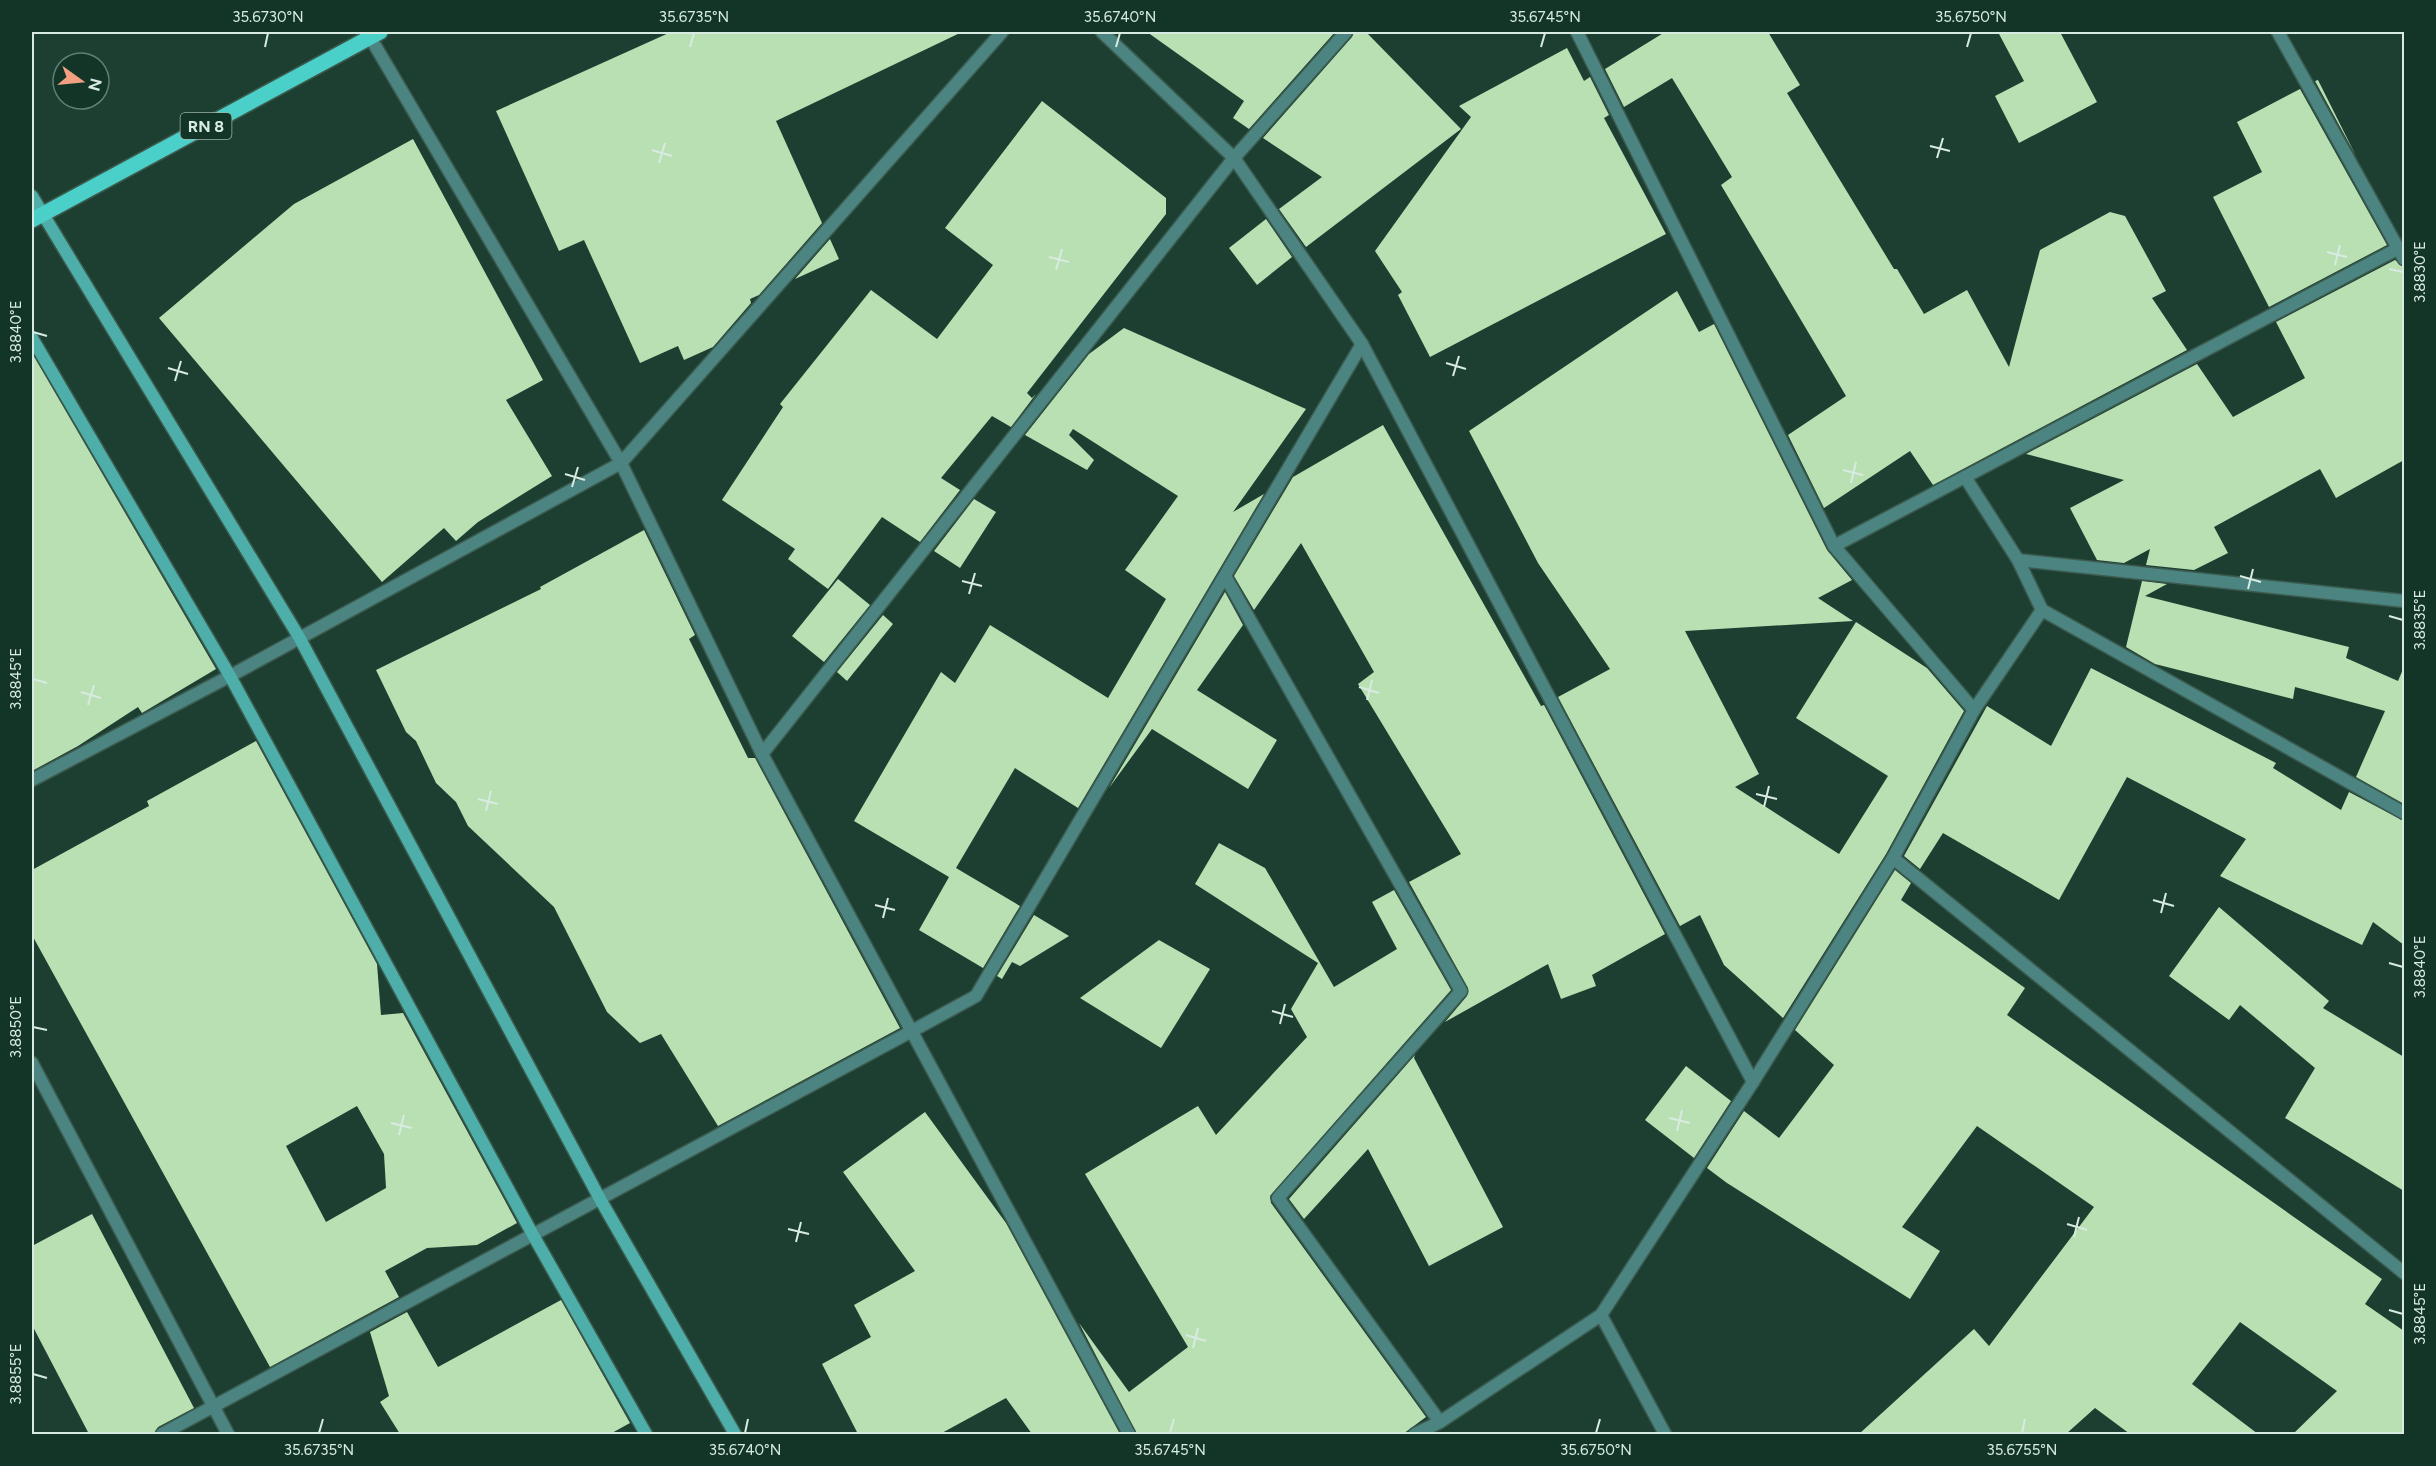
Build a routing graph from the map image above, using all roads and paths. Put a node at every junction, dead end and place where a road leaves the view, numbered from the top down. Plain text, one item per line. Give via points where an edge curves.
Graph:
1 (1002, 32) edge
2 (1102, 32) edge
3 (1346, 32) edge
4 (1576, 32) edge
5 (2278, 32) edge
6 (375, 34) edge
7 (1234, 158) junction
8 (32, 195) edge
9 (37, 217) edge
10 (2402, 254) edge
11 (32, 338) edge
12 (1362, 344) junction
13 (621, 463) junction
14 (1965, 477) junction
15 (1834, 546) junction
16 (2018, 560) junction
17 (1225, 576) junction
18 (2404, 601) edge
19 (2042, 610) junction
20 (299, 637) junction
21 (230, 676) junction
22 (1974, 710) junction
23 (762, 754) junction
24 (32, 780) edge
25 (2404, 813) edge
26 (1893, 858) junction
27 (912, 1031) junction
28 (32, 1063) edge
29 (1753, 1082) junction
30 (600, 1199) junction
31 (533, 1235) junction
32 (2404, 1274) edge
33 (1601, 1315) junction
34 (213, 1407) junction
35 (1440, 1422) junction
36 (162, 1434) edge
37 (228, 1434) edge
38 (646, 1434) edge
39 (735, 1434) edge
40 (1129, 1434) edge
41 (1415, 1434) edge
42 (1665, 1434) edge

1 - 13 street
2 - 7 street
3 - 7 street
4 - 15 street
5 - 10 street
6 - 9 main road, RN 8
6 - 13 street
7 - 12 street
7 - 23 street
8 - 9 main road
9 - 20 main road
10 - 14 street
11 - 21 main road
12 - 17 street
12 - 29 street
13 - 20 street
13 - 23 street
14 - 15 street
14 - 16 street
15 - 22 street
16 - 18 street
16 - 19 street
17 - 27 street via 976,996
17 - 35 street via 1461,991 1278,1198
19 - 22 street
19 - 25 street
20 - 21 street
20 - 30 main road
21 - 24 street
21 - 31 main road
22 - 26 street
23 - 27 street
26 - 29 street
26 - 32 street
27 - 30 street
27 - 40 street
28 - 34 street
29 - 33 street
30 - 31 street
30 - 39 main road
31 - 34 street
31 - 38 main road
33 - 35 street
33 - 42 street
34 - 36 street
34 - 37 street
35 - 41 street

